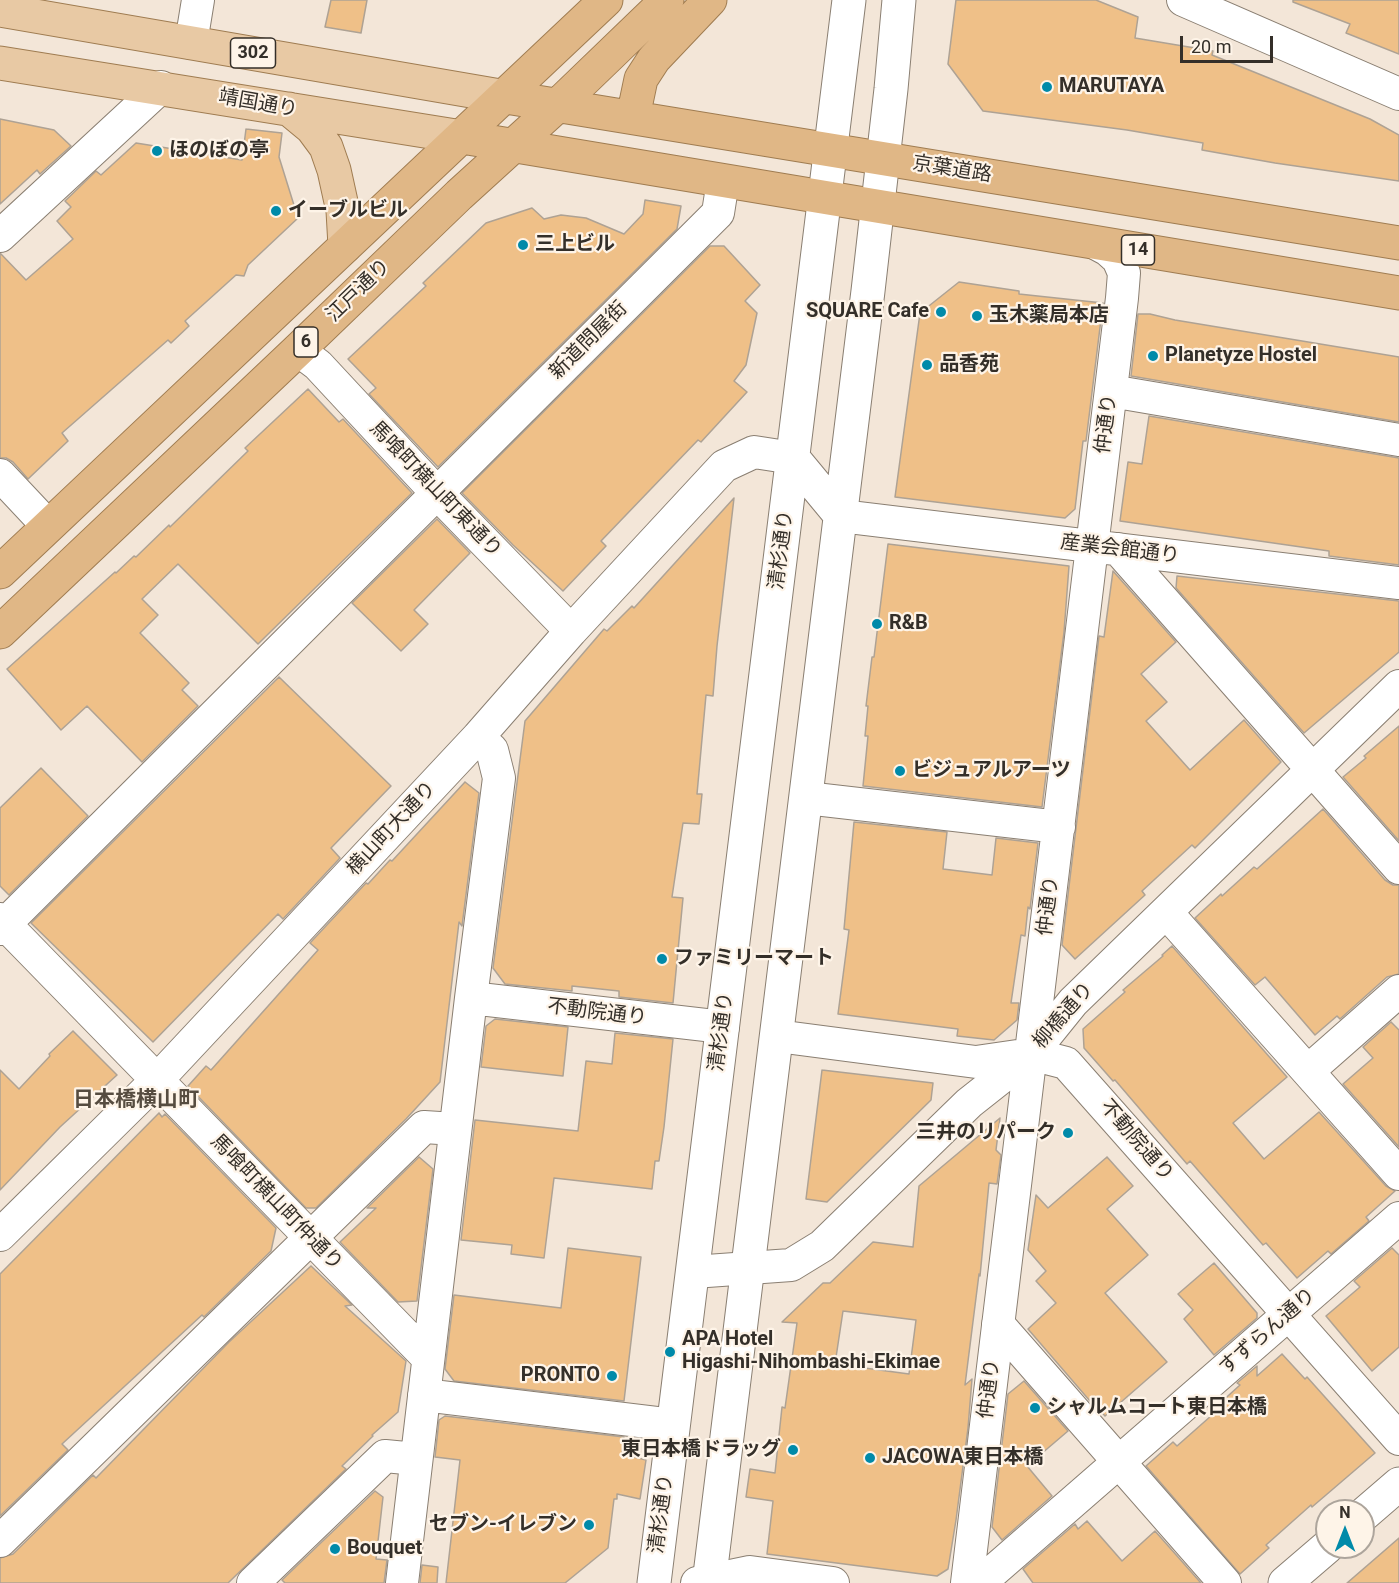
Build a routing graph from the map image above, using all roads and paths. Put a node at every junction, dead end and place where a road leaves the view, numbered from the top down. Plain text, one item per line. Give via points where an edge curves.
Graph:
1 (198, 0) edge
2 (606, 0) edge
3 (667, 0) edge
4 (710, 0) edge
5 (849, 0) edge
6 (899, 0) edge
7 (1184, 0) edge
8 (0, 10) edge
9 (191, 43) junction
10 (0, 63) edge
11 (161, 87) junction
12 (1399, 94) edge
13 (506, 97) junction
14 (558, 105) junction
15 (289, 109) junction
16 (633, 117) junction
17 (462, 137) junction
18 (515, 146) junction
19 (831, 150) junction
20 (883, 159) junction
21 (723, 181) junction
22 (825, 197) junction
23 (878, 206) junction
24 (0, 236) edge
25 (1095, 243) junction
26 (1399, 243) edge
27 (345, 246) junction
28 (1399, 292) edge
29 (298, 350) junction
30 (1111, 391) junction
31 (1399, 440) edge
32 (793, 460) junction
33 (0, 475) edge
34 (437, 493) junction
35 (841, 516) junction
36 (48, 526) junction
37 (1105, 548) junction
38 (0, 572) edge
39 (1399, 583) edge
40 (572, 631) junction
41 (0, 632) edge
42 (1399, 686) edge
43 (478, 737) junction
44 (1313, 769) junction
45 (806, 798) junction
46 (1059, 827) junction
47 (1399, 867) edge
48 (1166, 912) junction
49 (2, 924) edge
50 (1399, 991) edge
51 (471, 998) junction
52 (723, 1027) junction
53 (777, 1036) junction
54 (1031, 1054) junction
55 (1308, 1071) junction
56 (157, 1080) junction
57 (455, 1129) junction
58 (1399, 1174) edge
59 (1399, 1218) edge
60 (0, 1234) edge
61 (310, 1239) junction
62 (748, 1268) junction
63 (693, 1272) junction
64 (1288, 1314) junction
65 (998, 1324) junction
66 (428, 1358) junction
67 (424, 1395) junction
68 (673, 1425) junction
69 (1399, 1439) edge
70 (416, 1459) junction
71 (1119, 1462) junction
72 (1399, 1484) edge
73 (1375, 1505) edge
74 (0, 1541) edge
75 (1315, 1557) edge
76 (706, 1582) edge
77 (253, 1583) edge
78 (402, 1583) edge
79 (654, 1583) edge
80 (833, 1583) edge
81 (969, 1583) edge
82 (1225, 1583) edge
83 (1285, 1583) edge

1 - 9 street
2 - 13 highway, 江戸通り / 6
3 - 14 highway, 江戸通り / 6
4 - 16 highway via 654,59 641,79
5 - 19 street, 清杉通り
6 - 20 street
7 - 12 street
8 - 9 main road, 302
9 - 13 main road, 302
10 - 11 main road, 靖国通り
11 - 15 main road, 靖国通り
11 - 24 street
13 - 14 highway, 京葉道路
13 - 17 highway, 江戸通り / 6
14 - 16 highway, 京葉道路
14 - 18 highway, 江戸通り / 6
15 - 17 main road, 靖国通り
15 - 27 main road via 312,128 326,147 343,211
16 - 19 highway, 京葉道路
17 - 18 highway, 靖国通り / 14
17 - 27 highway, 江戸通り / 6
18 - 21 highway, 14
18 - 29 highway, 江戸通り / 6
19 - 20 highway, 京葉道路
19 - 22 street, 清杉通り
20 - 23 street
20 - 26 highway, 京葉道路
21 - 22 highway, 14
21 - 34 street, 新道問屋街 via 718,213
22 - 23 highway, 14
22 - 32 street, 清杉通り
23 - 25 highway, 14
23 - 35 street
25 - 28 highway, 14
25 - 30 street, 仲通り via 1118,259 1124,273
27 - 36 highway, 江戸通り / 6
29 - 34 street, 馬喰町横山町東通り via 318,365
29 - 41 highway, 江戸通り / 6
30 - 31 street
30 - 37 street, 仲通り
32 - 35 street
32 - 40 street, 横山町大通り via 754,452 724,466
32 - 52 street, 清杉通り
33 - 36 street
34 - 40 street, 馬喰町横山町東通り
34 - 49 street, 新道問屋街
35 - 37 street, 産業会館通り
35 - 45 street
36 - 38 highway, 江戸通り / 6
37 - 39 street, 産業会館通り
37 - 44 street
37 - 46 street, 仲通り
40 - 43 street, 横山町大通り
42 - 44 street, 柳橋通り
43 - 51 street via 492,750 499,778
43 - 56 street, 横山町大通り
44 - 47 street
44 - 48 street, 柳橋通り
45 - 46 street
45 - 53 street
46 - 54 street, 仲通り
48 - 54 street, 柳橋通り via 1072,1002
48 - 55 street
49 - 56 street, 馬喰町横山町仲通り
50 - 55 street
51 - 52 street, 不動院通り
51 - 57 street
52 - 63 street, 清杉通り
53 - 54 street, 不動院通り via 976,1062
53 - 62 street
54 - 62 street, 柳橋通り via 969,1103 822,1246 791,1265
54 - 64 street, 不動院通り via 1066,1063
54 - 65 street, 仲通り
55 - 58 street
56 - 60 street, 横山町大通り
56 - 61 street, 馬喰町横山町仲通り
57 - 61 street via 424,1127
57 - 66 street
59 - 64 street, すずらん通り
61 - 66 street, 馬喰町横山町仲通り
61 - 74 street
62 - 63 street, 柳橋通り
62 - 76 street
63 - 68 street, 清杉通り
64 - 69 street, 不動院通り
64 - 71 street, すずらん通り
65 - 71 street
65 - 81 street, 仲通り
66 - 67 street
67 - 68 street
67 - 70 street
68 - 79 street, 清杉通り
70 - 77 street via 385,1456
70 - 78 street
71 - 81 street, すずらん通り via 990,1574
71 - 82 street
72 - 73 street
75 - 83 street
76 - 80 street via 750,1572

